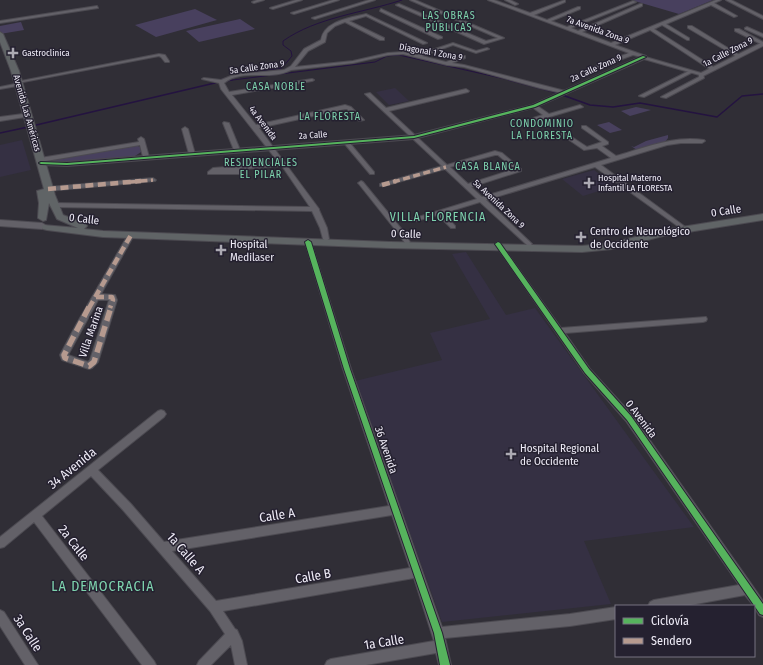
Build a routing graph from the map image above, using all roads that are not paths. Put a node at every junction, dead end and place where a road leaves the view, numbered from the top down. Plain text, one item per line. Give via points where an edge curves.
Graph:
1 (262, 0) edge
2 (300, 0) edge
3 (315, 0) edge
4 (321, 0) edge
5 (338, 0) edge
6 (373, 0) edge
7 (413, 0) edge
8 (490, 0) edge
9 (507, 0) edge
10 (719, 0) edge
11 (728, 0) edge
12 (562, 1) edge
13 (254, 2) dead end
14 (329, 2) junction
15 (634, 2) dead end
16 (498, 3) junction
17 (711, 3) junction
18 (516, 4) dead end
19 (398, 5) dead end
20 (641, 5) dead end
21 (97, 6) dead end
22 (350, 7) junction
23 (272, 8) dead end
24 (579, 8) dead end
25 (381, 10) dead end
26 (293, 13) dead end
27 (593, 13) dead end
28 (530, 15) junction
29 (735, 16) dead end
30 (314, 18) dead end
31 (763, 18) edge
32 (459, 20) junction
33 (346, 21) junction
34 (548, 21) junction
35 (0, 22) edge
36 (663, 24) junction
37 (443, 26) junction
38 (561, 26) junction
39 (690, 27) dead end
40 (568, 28) junction
41 (651, 28) junction
42 (747, 28) dead end
43 (738, 30) dead end
44 (579, 32) junction
45 (0, 34) edge
46 (763, 36) edge
47 (440, 38) dead end
48 (382, 39) dead end
49 (687, 39) dead end
50 (426, 43) dead end
51 (0, 44) edge
52 (763, 44) edge
53 (610, 45) junction
54 (487, 49) dead end
55 (633, 53) junction
56 (419, 56) junction
57 (463, 56) dead end
58 (644, 56) junction
59 (739, 56) junction
60 (167, 61) dead end
61 (473, 62) dead end
62 (447, 64) junction
63 (464, 66) junction
64 (595, 68) dead end
65 (291, 69) junction
66 (712, 69) junction
67 (691, 72) junction
68 (701, 75) junction
69 (204, 79) dead end
70 (312, 80) dead end
71 (222, 82) junction
72 (16, 84) junction
73 (0, 88) edge
74 (466, 91) dead end
75 (566, 92) junction
76 (228, 94) junction
77 (368, 94) dead end
78 (642, 96) dead end
79 (555, 97) joint
80 (664, 97) dead end
81 (534, 106) junction
82 (580, 107) dead end
83 (385, 110) junction
84 (23, 116) junction
85 (548, 116) junction
86 (0, 119) edge
87 (361, 120) dead end
88 (532, 120) dead end
89 (226, 123) dead end
90 (29, 126) junction
91 (256, 127) junction
92 (584, 127) dead end
93 (184, 129) dead end
94 (562, 133) dead end
95 (414, 137) junction
96 (702, 141) dead end
97 (346, 142) junction
98 (598, 146) junction
99 (271, 148) junction
100 (237, 150) junction
101 (192, 154) junction
102 (146, 157) junction
103 (616, 159) junction
104 (40, 161) junction
105 (67, 164) junction
106 (283, 164) junction
107 (597, 165) junction
108 (446, 167) junction
109 (242, 168) dead end
110 (372, 173) dead end
111 (44, 174) junction
112 (154, 180) dead end
113 (362, 184) dead end
114 (382, 185) dead end
115 (467, 186) junction
116 (48, 188) junction
117 (481, 200) junction
118 (53, 205) junction
119 (316, 208) junction
120 (439, 212) junction
121 (763, 213) edge
122 (60, 217) junction
123 (763, 217) edge
124 (414, 220) dead end
125 (43, 222) junction
126 (0, 223) edge
127 (681, 226) junction
128 (453, 227) dead end
129 (131, 235) junction
130 (326, 239) junction
131 (308, 242) junction
132 (406, 242) junction
133 (529, 244) junction
134 (499, 245) junction
135 (96, 297) junction
136 (703, 319) dead end
137 (558, 331) junction
138 (161, 414) dead end
139 (91, 470) junction
140 (396, 510) junction
141 (35, 515) junction
142 (0, 543) edge
143 (163, 547) junction
144 (417, 572) junction
145 (748, 589) junction
146 (660, 605) edge
147 (214, 607) junction
148 (763, 611) edge
149 (615, 613) edge
150 (0, 616) edge
151 (438, 633) junction
152 (233, 634) junction
153 (441, 646) junction
154 (32, 665) edge
155 (150, 665) edge
156 (203, 665) edge
157 (241, 665) edge
158 (331, 665) edge
159 (445, 665) edge

1 - 13 street
2 - 23 street
3 - 14 street
4 - 14 street
5 - 14 street
6 - 22 street
7 - 32 street
8 - 16 street, 7a Avenida Zona 9
9 - 16 street
9 - 18 street
10 - 17 street
11 - 31 street
12 - 28 street
14 - 22 street
14 - 26 street
15 - 40 street
16 - 28 street, 7a Avenida Zona 9
17 - 29 street
17 - 36 street
19 - 37 street
20 - 44 street
21 - 35 street
22 - 30 street
24 - 34 street
25 - 47 street
27 - 38 street
28 - 34 street, 7a Avenida Zona 9
32 - 37 street
32 - 37 street via 502,38 486,43
33 - 48 street
33 - 50 street, 5a Calle Zona 9 via 366,15
33 - 65 street, 5a Calle Zona 9 via 327,30 323,41 305,52
34 - 38 street, 7a Avenida Zona 9
36 - 41 street
36 - 49 street
38 - 40 street, 7a Avenida Zona 9
39 - 59 street
40 - 44 street, 7a Avenida Zona 9
41 - 53 street
41 - 66 street
42 - 46 street
43 - 52 street
44 - 53 street, 7a Avenida Zona 9
45 - 72 main road, Avenida Las Américas
51 - 72 main road, Avenida Las Américas
52 - 59 street, 1a Calle Zona 9
53 - 55 street, 7a Avenida Zona 9
54 - 56 street via 476,52 454,44
55 - 58 street, 7a Avenida Zona 9
55 - 64 street
56 - 62 street, Diagonal 1 Zona 9
56 - 65 street, Diagonal 1 Zona 9 via 405,53 388,54 350,62
57 - 62 street
58 - 67 street, 7a Avenida Zona 9
58 - 75 street, 2a Calle Zona 9
59 - 66 street, 1a Calle Zona 9
60 - 72 street via 163,55 159,55
61 - 63 street
62 - 63 street, Diagonal 1 Zona 9
63 - 75 street, Diagonal 1 Zona 9
65 - 71 street, 5a Calle Zona 9 via 273,74 246,75
66 - 68 street, 1a Calle Zona 9
67 - 68 street, 7a Avenida Zona 9
67 - 78 street
68 - 80 street via 699,79
69 - 71 street
70 - 76 street
71 - 76 street, 4a Avenida
72 - 73 street
72 - 84 main road, Avenida Las Américas
72 - 90 main road, Avenida Las Américas
74 - 83 street
75 - 79 street, 2a Calle Zona 9
76 - 91 street, 4a Avenida
77 - 83 street, 5a Avenida Zona 9
79 - 81 street, 2a Calle
81 - 85 street
81 - 95 street, 2a Calle
82 - 85 street
83 - 95 street, 5a Avenida Zona 9
84 - 86 street
84 - 90 main road, Avenida Las Américas
85 - 88 street
87 - 91 street via 345,107
89 - 100 street
90 - 104 main road, Avenida Las Américas
90 - 125 main road, Avenida Las Américas via 43,197
91 - 99 street, 4a Avenida
92 - 98 street via 606,142
93 - 101 street
94 - 98 street via 586,149
95 - 97 street, 2a Calle
95 - 108 street, 5a Avenida Zona 9
96 - 103 street via 670,142
97 - 99 street, 2a Calle
97 - 110 street
98 - 103 street
99 - 100 street, 2a Calle
99 - 106 street, 4a Avenida
100 - 101 street, 2a Calle
101 - 102 street, 2a Calle
102 - 104 street via 142,141
102 - 105 street, 2a Calle
103 - 107 street
104 - 105 street, 2a Calle
104 - 111 main road, Avenida Las Américas
105 - 111 street, 2a Calle via 52,168
106 - 109 street
106 - 119 street, 4a Avenida
107 - 117 street
107 - 127 street
108 - 114 street
108 - 115 street, 5a Avenida Zona 9
108 - 115 street via 497,154 519,170
111 - 116 main road, Avenida Las Américas
112 - 116 street
113 - 132 street via 401,232
115 - 117 street, 5a Avenida Zona 9
116 - 118 main road, Avenida Las Américas
117 - 120 street
117 - 133 street, 5a Avenida Zona 9
118 - 119 street
118 - 122 main road, Avenida Las Américas
119 - 130 street, 4a Avenida
120 - 124 street
120 - 128 street
121 - 127 main road, 0 Calle
122 - 125 main road via 59,222
122 - 130 main road, 0 Calle via 74,224 105,230
123 - 134 main road, 0 Calle via 663,233 602,247 569,249
125 - 126 main road
125 - 129 main road, 0 Calle via 90,233
127 - 133 main road, 0 Calle via 599,244
129 - 131 main road, 0 Calle
129 - 135 street, Villa Marina
130 - 132 main road, 0 Calle
131 - 134 main road, 0 Calle
131 - 140 street, 36 Avenida via 346,368
132 - 134 main road, 0 Calle
133 - 134 main road, 0 Calle
134 - 137 street, 0 Avenida
135 - 135 street, Villa Marina via 64,355 65,358 88,366 94,362 113,300 112,297
136 - 137 street
137 - 145 street, 0 Avenida via 587,371 629,418
138 - 139 street, 34 Avenida
139 - 141 street, 34 Avenida
139 - 143 street, 1a Calle A
140 - 143 street, Calle A
140 - 144 street, 36 Avenida
141 - 142 street, 34 Avenida
141 - 155 street, 2a Calle
143 - 147 street, 1a Calle A
144 - 147 street, Calle B
144 - 151 street, 36 Avenida
145 - 146 street
145 - 148 street, 0 Avenida
147 - 152 street, 1a Calle A
149 - 151 street
150 - 154 street, 3a Calle
151 - 153 street, 36 Avenida
152 - 156 street
152 - 157 street, 1a Calle A via 239,648
153 - 158 street, 1a Calle
153 - 159 street, 36 Avenida

